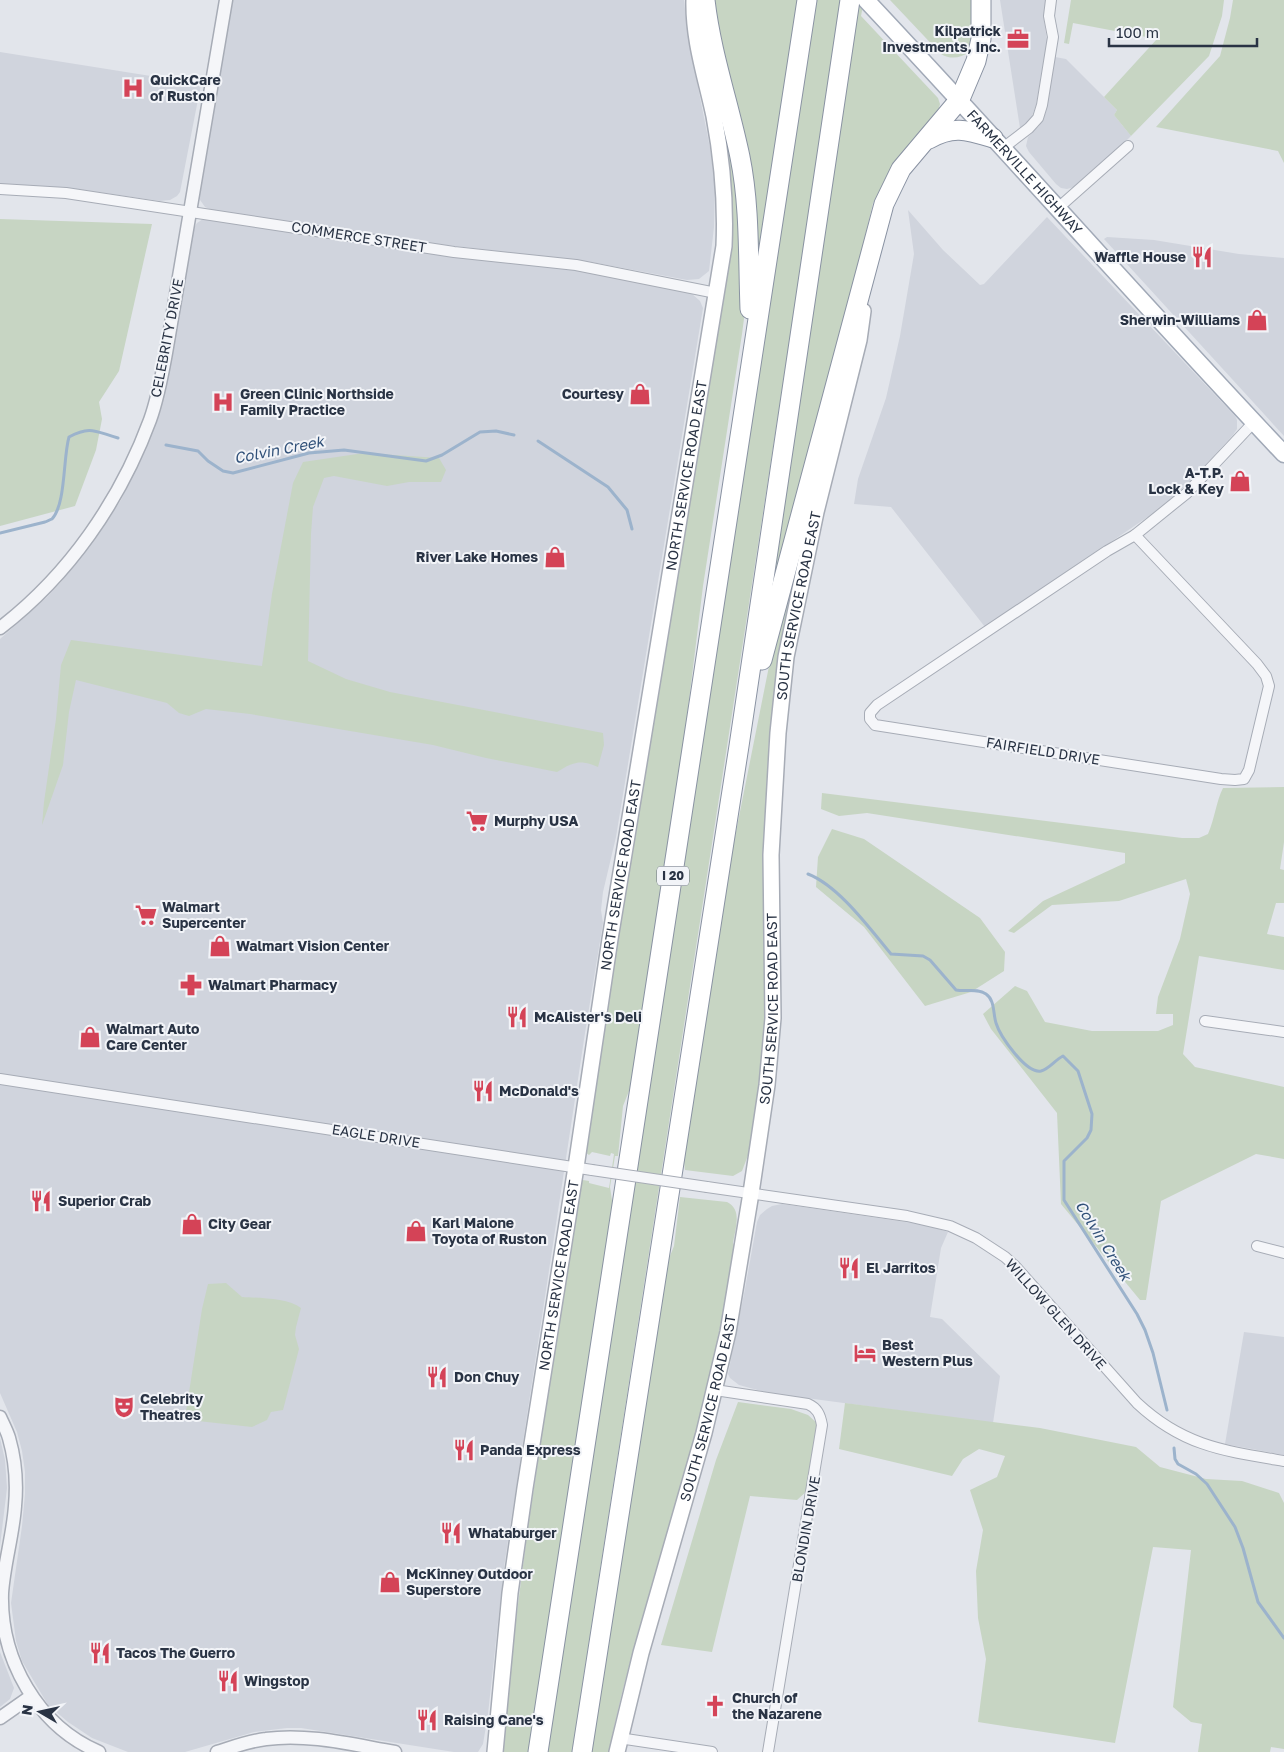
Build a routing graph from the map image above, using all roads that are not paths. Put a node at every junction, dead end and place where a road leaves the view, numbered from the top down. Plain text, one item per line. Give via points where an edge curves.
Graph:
1 (226, 0) edge
2 (694, 0) edge
3 (705, 0) edge
4 (807, 0) edge
5 (850, 0) edge
6 (866, 0) edge
7 (981, 0) edge
8 (1051, 0) edge
9 (960, 100) junction
10 (926, 140) junction
11 (998, 143) junction
12 (1128, 146) dead end
13 (0, 189) edge
14 (1057, 209) junction
15 (189, 211) junction
16 (870, 256) junction
17 (716, 293) junction
18 (752, 354) junction
19 (1254, 422) junction
20 (1284, 454) edge
21 (1135, 535) junction
22 (0, 628) edge
23 (739, 746) junction
24 (1205, 1021) dead end
25 (1284, 1032) edge
26 (0, 1079) edge
27 (576, 1167) junction
28 (751, 1193) junction
29 (1257, 1246) dead end
30 (1284, 1253) edge
31 (714, 1390) junction
32 (0, 1417) edge
33 (1284, 1461) edge
34 (30, 1697) junction
35 (0, 1718) edge
36 (497, 1726) junction
37 (618, 1745) edge
38 (99, 1752) edge
39 (218, 1752) edge
40 (395, 1752) edge
41 (486, 1752) edge
42 (495, 1752) edge
43 (538, 1752) edge
44 (582, 1752) edge
45 (712, 1752) edge
46 (768, 1752) edge

1 - 15 street, CELEBRITY DRIVE
2 - 17 main road, NORTH SERVICE ROAD EAST via 699,55 723,174 724,246
3 - 18 highway via 745,188
4 - 18 highway, I 20
5 - 23 highway
6 - 9 main road, FARMERVILLE HIGHWAY
7 - 9 highway via 981,40 976,62
8 - 11 street via 1049,16 1053,37 1038,118 1029,128
9 - 10 highway
9 - 11 main road, FARMERVILLE HIGHWAY
10 - 11 highway via 948,130 961,129
10 - 16 highway via 901,169 892,186
11 - 14 main road, FARMERVILLE HIGHWAY
12 - 14 street
13 - 15 street, COMMERCE STREET via 66,193
14 - 19 main road, FARMERVILLE HIGHWAY
15 - 17 street, COMMERCE STREET via 454,252 576,265
15 - 22 street, CELEBRITY DRIVE via 160,383 134,460 85,542 55,578
16 - 23 highway
16 - 28 main road, SOUTH SERVICE ROAD EAST via 859,340 816,512 786,657 771,855 773,1018
17 - 27 main road, NORTH SERVICE ROAD EAST
18 - 43 highway, I 20
19 - 20 main road, FARMERVILLE HIGHWAY
19 - 21 street, FAIRFIELD DRIVE via 1187,492
21 - 21 street, FAIRFIELD DRIVE via 877,706 870,713 870,719 875,725 1221,779 1244,779 1269,686 1266,676
23 - 44 highway
24 - 25 street
26 - 27 street, EAGLE DRIVE
27 - 28 street, EAGLE DRIVE, bridge
27 - 36 main road, NORTH SERVICE ROAD EAST via 512,1574
28 - 31 main road, SOUTH SERVICE ROAD EAST via 728,1332
28 - 33 street, WILLOW GLEN DRIVE via 907,1216 968,1233 1015,1266 1150,1415 1178,1434 1207,1446
29 - 30 street
31 - 37 main road, SOUTH SERVICE ROAD EAST
31 - 46 street, BLONDIN DRIVE via 808,1404 815,1407 821,1416
32 - 34 street via 9,1438 15,1470 16,1505 2,1594 3,1625 10,1654
34 - 35 street
34 - 38 street via 62,1730
36 - 41 street
36 - 42 main road, NORTH SERVICE ROAD EAST
37 - 45 street
39 - 40 street via 247,1742 283,1738

